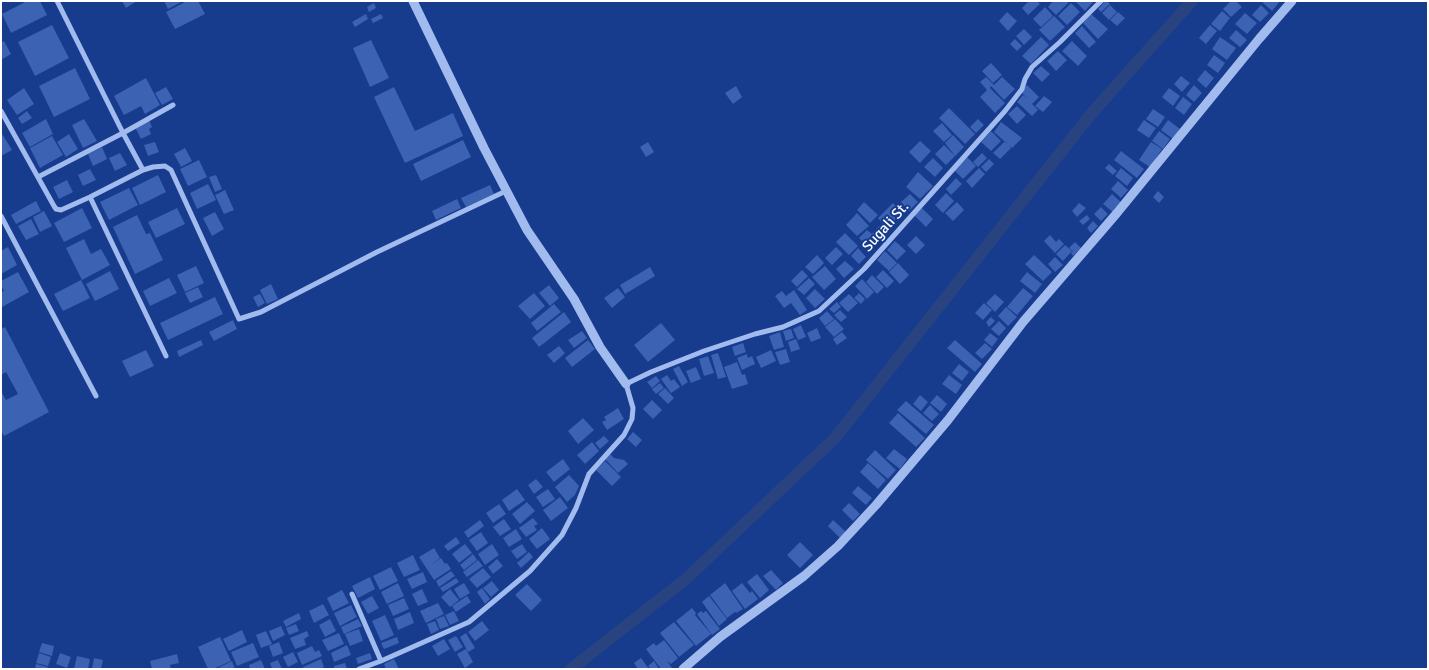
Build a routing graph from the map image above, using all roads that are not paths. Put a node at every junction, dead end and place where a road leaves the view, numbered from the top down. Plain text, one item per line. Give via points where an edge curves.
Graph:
1 (57, 1) edge
2 (413, 1) edge
3 (1102, 1) edge
4 (1292, 1) edge
5 (173, 105) dead end
6 (1, 111) edge
7 (123, 133) junction
8 (143, 170) junction
9 (38, 177) junction
10 (506, 191) junction
11 (90, 197) junction
12 (1, 216) edge
13 (166, 356) dead end
14 (626, 384) junction
15 (96, 396) dead end
16 (352, 594) dead end
17 (381, 660) junction
18 (359, 669) edge
19 (683, 669) edge

1 - 7 street
2 - 10 street
3 - 14 street, Sugali St. via 1032,67 1022,89 1005,110 864,269 819,311 783,327 704,351
4 - 19 street via 1023,322 948,420 876,505 838,546 804,576 720,637
5 - 7 street
6 - 9 street
7 - 8 street
7 - 9 street
8 - 10 street via 165,166 173,172 239,319 261,312
8 - 11 street
9 - 11 street via 56,209 61,210
10 - 14 street via 526,230 574,299 600,347
11 - 13 street
12 - 15 street
14 - 17 street via 633,408 632,419 624,435 589,474 562,536 530,571 469,622
16 - 17 street
17 - 18 street

